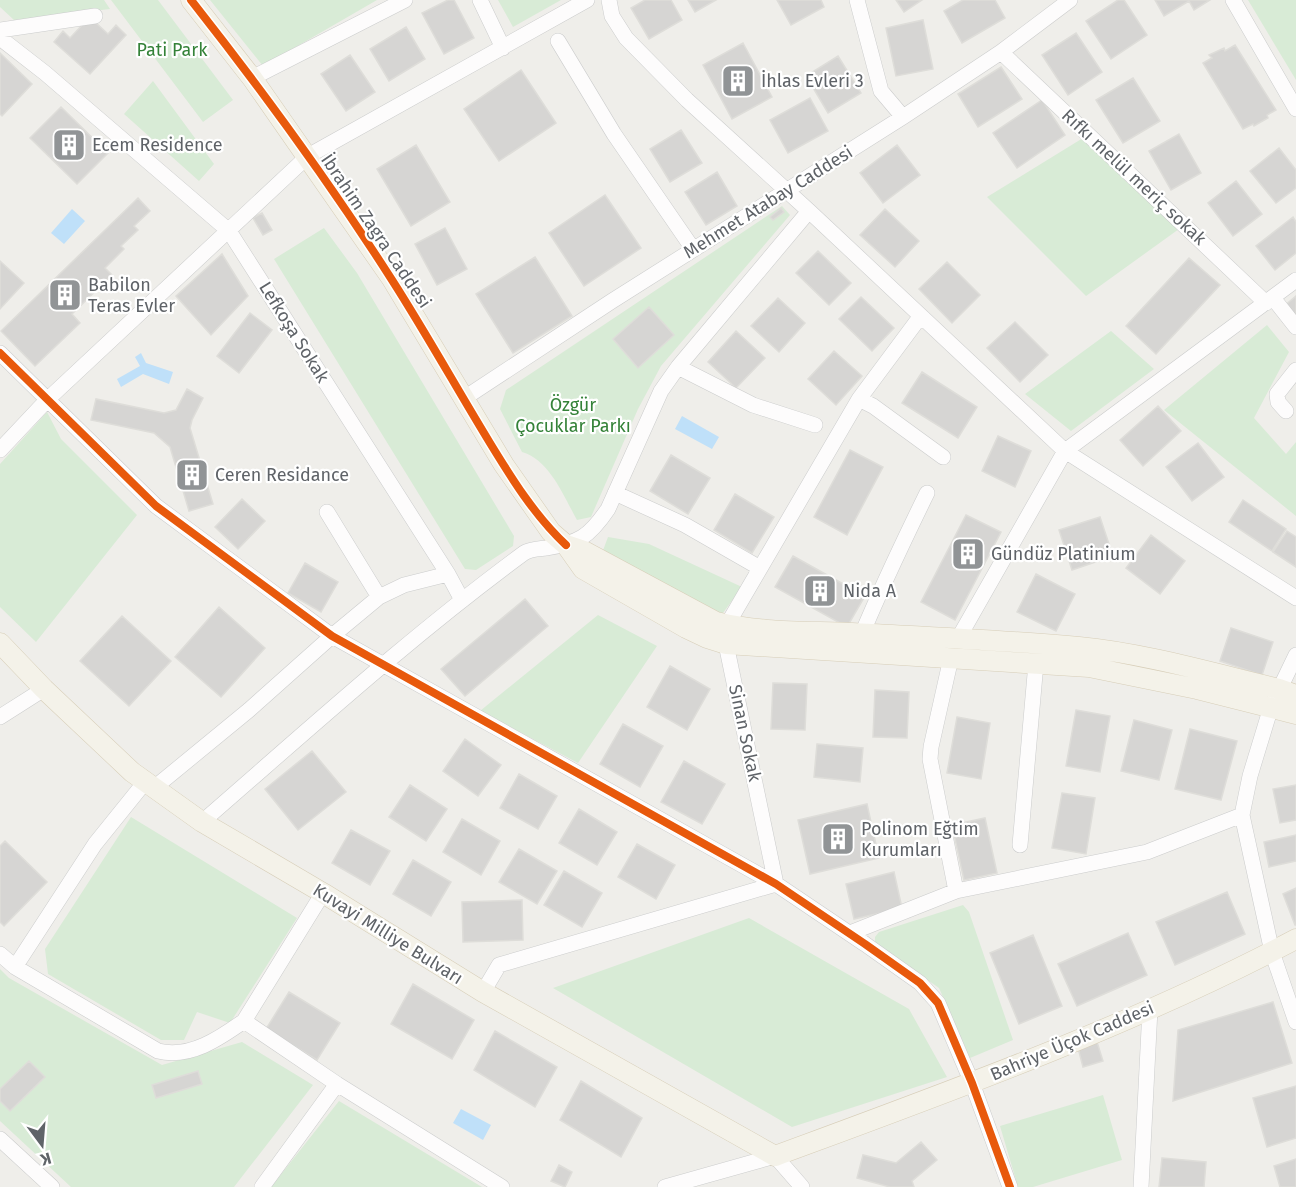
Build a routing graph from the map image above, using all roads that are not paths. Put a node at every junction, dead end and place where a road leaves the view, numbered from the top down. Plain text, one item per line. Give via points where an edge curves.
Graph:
1 (191, 0) edge
2 (405, 0) edge
3 (480, 0) edge
4 (587, 0) edge
5 (609, 0) edge
6 (857, 0) edge
7 (1070, 0) edge
8 (1233, 0) edge
9 (95, 16) dead end
10 (0, 30) edge
11 (0, 38) edge
12 (558, 41) dead end
13 (503, 48) junction
14 (1001, 52) junction
15 (252, 78) junction
16 (1296, 109) edge
17 (903, 117) junction
18 (308, 156) junction
19 (786, 190) junction
20 (809, 211) junction
21 (229, 231) junction
22 (693, 249) junction
23 (1296, 280) edge
24 (1270, 300) junction
25 (920, 317) junction
26 (1296, 327) edge
27 (0, 353) edge
28 (678, 367) junction
29 (1296, 370) edge
30 (48, 399) junction
31 (463, 399) junction
32 (859, 399) junction
33 (1286, 411) dead end
34 (814, 425) dead end
35 (0, 450) edge
36 (1065, 451) junction
37 (943, 457) dead end
38 (615, 493) junction
39 (927, 494) dead end
40 (327, 512) dead end
41 (566, 545) junction
42 (760, 568) junction
43 (448, 574) junction
44 (380, 597) junction
45 (1296, 598) edge
46 (462, 600) junction
47 (727, 634) junction
48 (862, 634) junction
49 (332, 636) junction
50 (958, 639) junction
51 (0, 644) edge
52 (1296, 656) edge
53 (951, 658) junction
54 (1036, 663) junction
55 (384, 665) junction
56 (44, 690) junction
57 (1288, 692) edge
58 (1271, 707) junction
59 (1296, 714) edge
60 (0, 717) edge
61 (150, 785) junction
62 (1242, 815) junction
63 (201, 822) junction
64 (1020, 845) dead end
65 (776, 884) junction
66 (956, 891) junction
67 (323, 893) junction
68 (850, 933) junction
69 (1296, 939) edge
70 (1272, 952) junction
71 (0, 954) edge
72 (15, 967) junction
73 (483, 992) junction
74 (1150, 1009) junction
75 (244, 1021) junction
76 (1296, 1022) edge
77 (972, 1083) junction
78 (337, 1084) junction
79 (0, 1139) edge
80 (775, 1156) junction
81 (51, 1187) edge
82 (262, 1187) edge
83 (502, 1187) edge
84 (665, 1187) edge
85 (802, 1187) edge
86 (1010, 1187) edge
87 (1141, 1187) edge

1 - 15 main road, İbrahim Zagra Caddesi
2 - 15 street
3 - 13 street
4 - 13 street
5 - 19 street via 612,16 626,38
6 - 17 street via 881,91
7 - 14 street, Mehmet Atabay Caddesi
8 - 16 street
9 - 10 street
11 - 21 street, Lefkoşa Sokak
12 - 22 street via 614,134
13 - 18 street
14 - 17 street, Mehmet Atabay Caddesi
14 - 24 street, Rıfkı melül meriç sokak
15 - 18 main road, İbrahim Zagra Caddesi
17 - 19 street, Mehmet Atabay Caddesi
18 - 21 street
18 - 31 main road, İbrahim Zagra Caddesi via 392,279
19 - 20 street
19 - 22 street, Mehmet Atabay Caddesi
20 - 25 street
20 - 28 street
21 - 30 street
21 - 43 street, Lefkoşa Sokak
22 - 31 street, Mehmet Atabay Caddesi
23 - 24 street
24 - 26 street, Rıfkı melül meriç sokak
24 - 36 street
25 - 32 street
25 - 36 street
27 - 30 street
28 - 34 street via 753,405
28 - 38 street via 661,391
29 - 33 street via 1277,394
30 - 35 street
30 - 49 street via 156,506
31 - 41 main road, İbrahim Zagra Caddesi via 526,498
32 - 37 street
32 - 42 street
36 - 45 street
36 - 50 street
38 - 41 street via 592,530
38 - 42 street via 685,525
39 - 48 street via 889,568
40 - 44 street
41 - 46 street via 527,550
41 - 47 main road, İbrahim Zagra Caddesi via 583,569 686,628 707,638
42 - 47 street
43 - 44 street via 404,585
43 - 46 street, Lefkoşa Sokak
44 - 49 street
46 - 55 street
47 - 48 main road via 757,629
47 - 53 main road
47 - 65 street, Sinan Sokak
48 - 50 main road
49 - 55 street
49 - 61 street via 249,710
50 - 57 main road via 1081,647 1152,659
51 - 56 main road, Kuvayi Milliye Bulvarı
52 - 57 street
53 - 54 main road
53 - 66 street via 930,759
54 - 58 main road via 1134,675
54 - 64 street
55 - 63 street
55 - 65 street
56 - 60 street
56 - 61 main road, Kuvayi Milliye Bulvarı
57 - 58 street
58 - 59 main road
58 - 62 street
61 - 63 main road, Kuvayi Milliye Bulvarı
61 - 72 street via 95,844
62 - 66 street via 1148,852
62 - 70 street
63 - 67 main road, Kuvayi Milliye Bulvarı
65 - 68 street
65 - 73 street via 499,965
66 - 68 street
67 - 73 main road, Kuvayi Milliye Bulvarı
67 - 75 street
68 - 77 street via 920,984 938,1003
69 - 70 main road, Bahriye Üçok Caddesi
70 - 74 main road, Bahriye Üçok Caddesi
70 - 76 street
71 - 72 street
72 - 75 street via 165,1053 205,1046
73 - 80 main road, Kuvayi Milliye Bulvarı
74 - 77 main road, Bahriye Üçok Caddesi
74 - 87 street
75 - 78 street
77 - 80 main road, Bahriye Üçok Caddesi
77 - 86 street
78 - 82 street
78 - 83 street
79 - 81 street
80 - 84 street
80 - 85 street, Kuvayi Milliye Bulvarı

